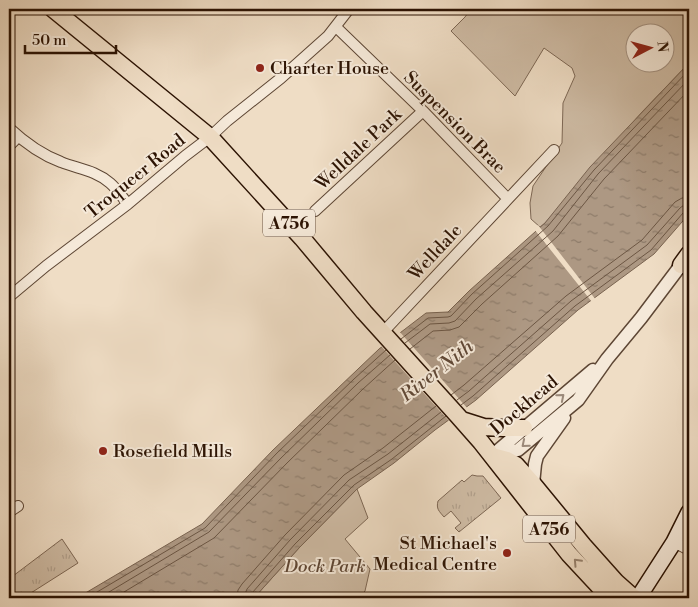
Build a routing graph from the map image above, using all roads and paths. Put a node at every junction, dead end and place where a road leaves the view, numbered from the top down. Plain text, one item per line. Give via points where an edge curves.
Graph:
1 (53, 9) edge
2 (350, 9) edge
3 (336, 27) junction
4 (423, 111) junction
5 (9, 128) edge
6 (18, 137) junction
7 (210, 137) junction
8 (9, 146) edge
9 (554, 150) dead end
10 (508, 199) junction
11 (128, 204) junction
12 (315, 211) dead end
13 (686, 261) edge
14 (9, 297) edge
15 (387, 328) dead end
16 (607, 359) junction
17 (578, 400) junction
18 (460, 418) junction
19 (524, 428) junction
20 (492, 456) junction
21 (533, 484) junction
22 (18, 506) dead end
23 (9, 512) edge
24 (689, 512) edge
25 (674, 542) junction
26 (689, 550) edge
27 (610, 598) edge
28 (636, 598) edge

1 - 7 main road, A756
2 - 3 street, Troqueer Road
3 - 4 street, Suspension Brae
3 - 7 street, Troqueer Road
4 - 10 street, Suspension Brae
4 - 12 street, Welldale Park
5 - 6 street
6 - 8 street
6 - 11 street via 47,156 95,173 111,184
7 - 11 street, Troqueer Road
7 - 18 main road, A756
9 - 10 street, Welldale
10 - 15 street, Welldale
11 - 14 street, Troqueer Road
13 - 16 street, Dockhead
16 - 17 street, Dockhead
19 -> 16 street, Dockhead
17 -> 20 street, Dockhead via 518,450
17 - 21 street via 537,456
18 - 19 main road via 478,426
18 - 20 main road, A756
19 - 20 street, Dockhead
20 - 21 main road, A756 via 516,465
27 -> 20 main road, A756 via 569,554
21 - 28 main road, A756 via 616,582
22 - 23 street
24 - 25 main road
25 - 26 street
25 - 28 main road

